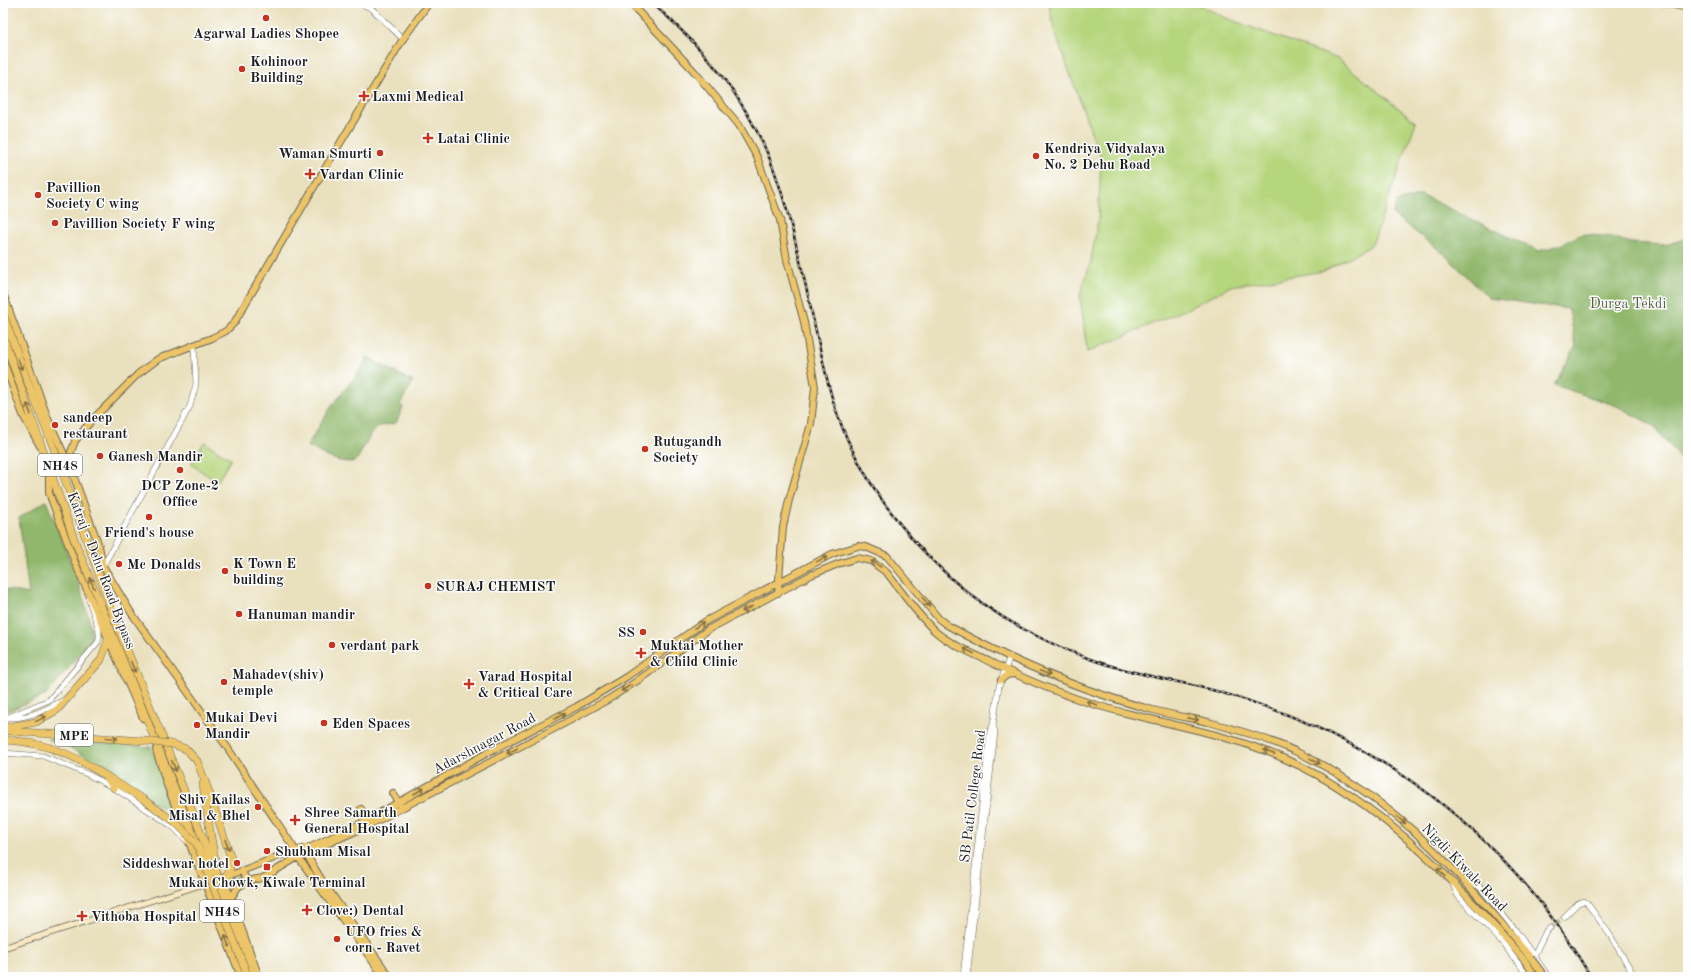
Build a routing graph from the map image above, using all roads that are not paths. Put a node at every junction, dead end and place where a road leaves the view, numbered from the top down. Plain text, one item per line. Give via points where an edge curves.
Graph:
1 (358, 3) edge
2 (429, 3) edge
3 (630, 3) edge
4 (1665, 3) edge
5 (1688, 8) edge
6 (403, 39) junction
7 (3, 293) edge
8 (3, 314) edge
9 (3, 336) edge
10 (194, 345) junction
11 (3, 360) edge
12 (59, 453) junction
13 (45, 456) junction
14 (48, 467) junction
15 (71, 469) junction
16 (103, 566) junction
17 (97, 572) junction
18 (779, 581) junction
19 (778, 593) junction
20 (88, 594) junction
21 (107, 620) junction
22 (108, 640) junction
23 (1010, 656) junction
24 (1004, 669) junction
25 (1014, 674) junction
26 (1000, 680) junction
27 (68, 698) junction
28 (5, 718) edge
29 (993, 725) junction
30 (3, 729) edge
31 (3, 740) edge
32 (156, 744) junction
33 (3, 754) edge
34 (200, 768) junction
35 (103, 773) junction
36 (114, 788) junction
37 (393, 793) dead end
38 (399, 803) junction
39 (362, 809) dead end
40 (368, 819) junction
41 (192, 821) junction
42 (194, 844) junction
43 (297, 854) junction
44 (306, 854) junction
45 (242, 871) junction
46 (222, 878) junction
47 (1462, 878) junction
48 (247, 882) junction
49 (1452, 882) junction
50 (206, 883) junction
51 (231, 898) junction
52 (1564, 917) tunnel mouth
53 (1550, 928) tunnel mouth
54 (3, 948) edge
55 (1534, 955) junction
56 (1527, 976) edge
57 (241, 977) edge
58 (248, 977) edge
59 (254, 977) edge
60 (259, 977) edge
61 (384, 977) edge
62 (390, 977) edge
63 (963, 977) edge
64 (967, 977) edge
65 (1536, 977) edge
66 (1546, 977) edge
67 (1549, 977) edge
68 (1635, 977) edge

1 - 6 street via 371,8
2 - 6 main road
3 - 18 main road via 739,126 757,157 777,211 804,322 815,387 811,424 786,510
4 - 5 highway
6 - 10 main road via 315,185 243,312 226,331
7 - 12 main road
8 -> 12 highway, Katraj - Dehu Road Bypass / NH48 via 28,383
13 -> 9 highway, Katraj - Dehu Road Bypass / NH48
10 - 15 main road via 155,360 124,387 75,441 71,452
10 - 16 street via 196,384 190,406
11 - 13 main road via 22,415
12 - 15 main road
12 - 17 highway, Katraj - Dehu Road Bypass / NH48
13 - 14 highway, Katraj - Dehu Road Bypass / NH48
14 - 20 main road via 49,493
21 -> 14 highway, Katraj - Dehu Road Bypass / NH48
15 - 16 main road via 99,546
16 - 17 highway
16 - 43 main road via 130,611 228,747
17 -> 41 highway, Katraj - Dehu Road Bypass / NH48
18 - 19 main road
18 -> 23 main road, Adarshnagar Road via 832,554 858,546 866,547 887,556 946,625
38 -> 18 main road, Adarshnagar Road via 496,748 576,707 626,677 706,621
24 -> 19 main road, Adarshnagar Road via 936,632 886,573 871,561 862,558 849,560
19 -> 44 main road, Adarshnagar Road via 709,630 608,699 565,723 369,826
20 - 22 main road
20 - 28 street via 89,605 99,633 98,642 49,700
21 - 22 highway
21 - 32 highway, Katraj - Dehu Road Bypass / NH48
22 - 27 highway via 96,667
22 - 32 main road
23 - 24 street
23 -> 47 main road, Nigdi-Kiwale Road via 1088,690 1155,711 1246,733 1316,761 1377,800 1417,833
24 - 25 main road, Nigdi-Kiwale Road
24 - 26 street
25 - 26 main road
49 -> 25 main road, Nigdi-Kiwale Road via 1399,832 1340,789 1287,759 1201,731 1112,709
26 - 29 street
27 - 28 street via 36,713
30 -> 27 highway via 43,719 57,710
29 - 63 street, SB Patil College Road via 990,731
29 - 64 street, SB Patil College Road via 995,732
30 -> 34 highway, MPE, bridge via 172,744 191,753
31 - 35 highway, MPE via 56,748
32 - 41 highway, NH48
32 - 42 main road via 167,785
33 - 36 street via 46,757
34 - 46 highway, MPE, bridge via 209,825
34 -> 46 highway via 230,852 230,869
35 - 36 highway
35 - 42 highway, MPE, bridge via 175,822
36 - 42 street via 172,826
37 - 38 main road
38 - 40 main road, Adarshnagar Road
39 - 40 main road
40 - 43 main road, Adarshnagar Road
41 - 42 highway, NH48
41 - 46 highway, NH48, bridge
42 - 50 main road
42 - 58 highway, NH48, bridge
43 - 44 main road, Adarshnagar Road
43 - 45 main road via 265,861
43 - 48 main road via 263,878
43 - 61 main road
44 - 62 main road
45 - 46 main road
45 - 48 main road
46 - 48 main road via 235,883
46 - 50 main road
46 - 51 main road
46 - 59 highway, NH48
47 - 55 street via 1480,887
47 - 66 main road, Nigdi-Kiwale Road, bridge
48 - 51 main road via 238,887
49 - 56 street via 1458,896 1501,941
49 - 65 main road, Nigdi-Kiwale Road, bridge via 1498,930
50 - 54 main road
57 -> 50 main road
51 - 60 main road
52 - 68 street via 1578,903 1588,903
53 - 55 street
55 - 56 street
55 - 67 street

